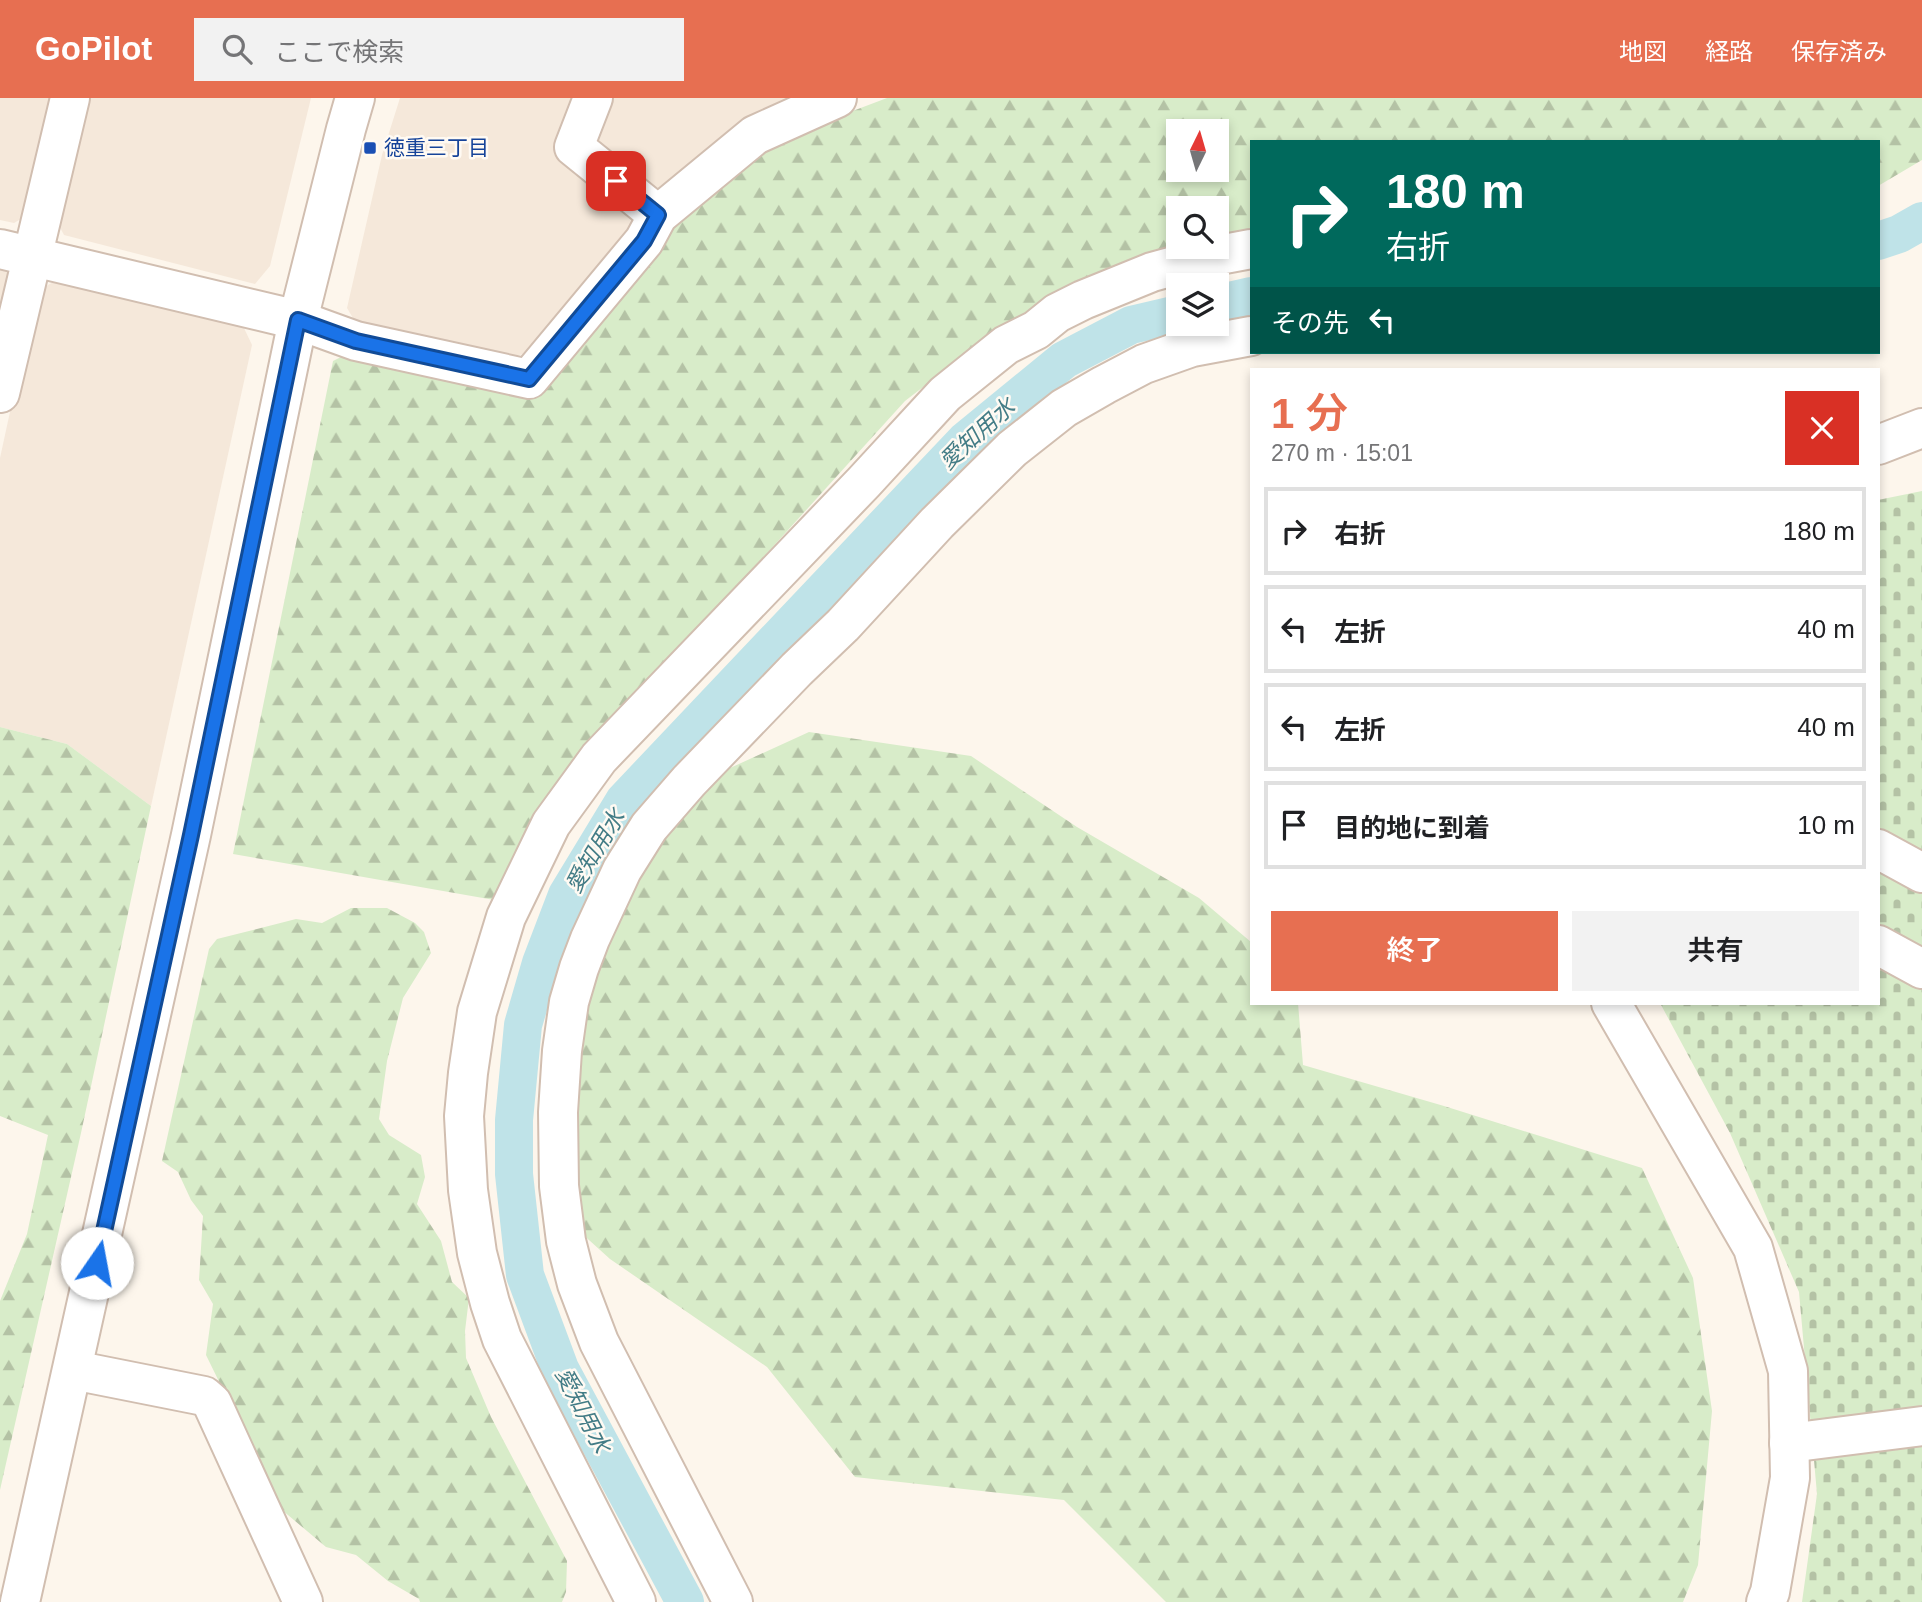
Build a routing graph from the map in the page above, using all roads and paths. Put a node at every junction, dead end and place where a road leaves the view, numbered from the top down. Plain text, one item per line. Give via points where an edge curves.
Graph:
1 (70, 98) edge
2 (355, 98) edge
3 (593, 98) edge
4 (837, 98) edge
5 (658, 215) junction
6 (1250, 249) edge
7 (16, 252) edge
8 (298, 320) junction
9 (1250, 336) edge
10 (0, 393) edge
11 (1922, 428) edge
12 (1880, 444) edge
13 (1880, 850) edge
14 (1922, 873) edge
15 (1880, 946) edge
16 (1922, 969) edge
17 (1612, 1005) edge
18 (73, 1370) junction
19 (1922, 1426) edge
20 (1789, 1443) junction
21 (20, 1602) edge
22 (303, 1602) edge
23 (636, 1602) edge
24 (733, 1602) edge
25 (1766, 1602) edge

1 - 7 street
2 - 8 street
3 - 5 street via 574,147
4 - 5 street via 755,135
5 - 8 street via 644,241 529,379 356,341
6 - 23 street via 1152,272 1074,304 1006,345 945,394 599,758 551,824 506,917 477,1012 464,1116 477,1253 502,1339
7 - 8 street
7 - 10 street
8 - 18 street
9 - 24 street via 1192,347 1144,365 1064,408 1012,449 689,780 649,827 622,870 590,939 569,1002 562,1051 559,1186 566,1241 599,1342
11 - 12 street
13 - 14 street
15 - 16 street
17 - 20 street via 1753,1248 1788,1371
18 - 21 street
18 - 22 street via 204,1396 212,1403
19 - 20 street
20 - 25 street via 1790,1478

